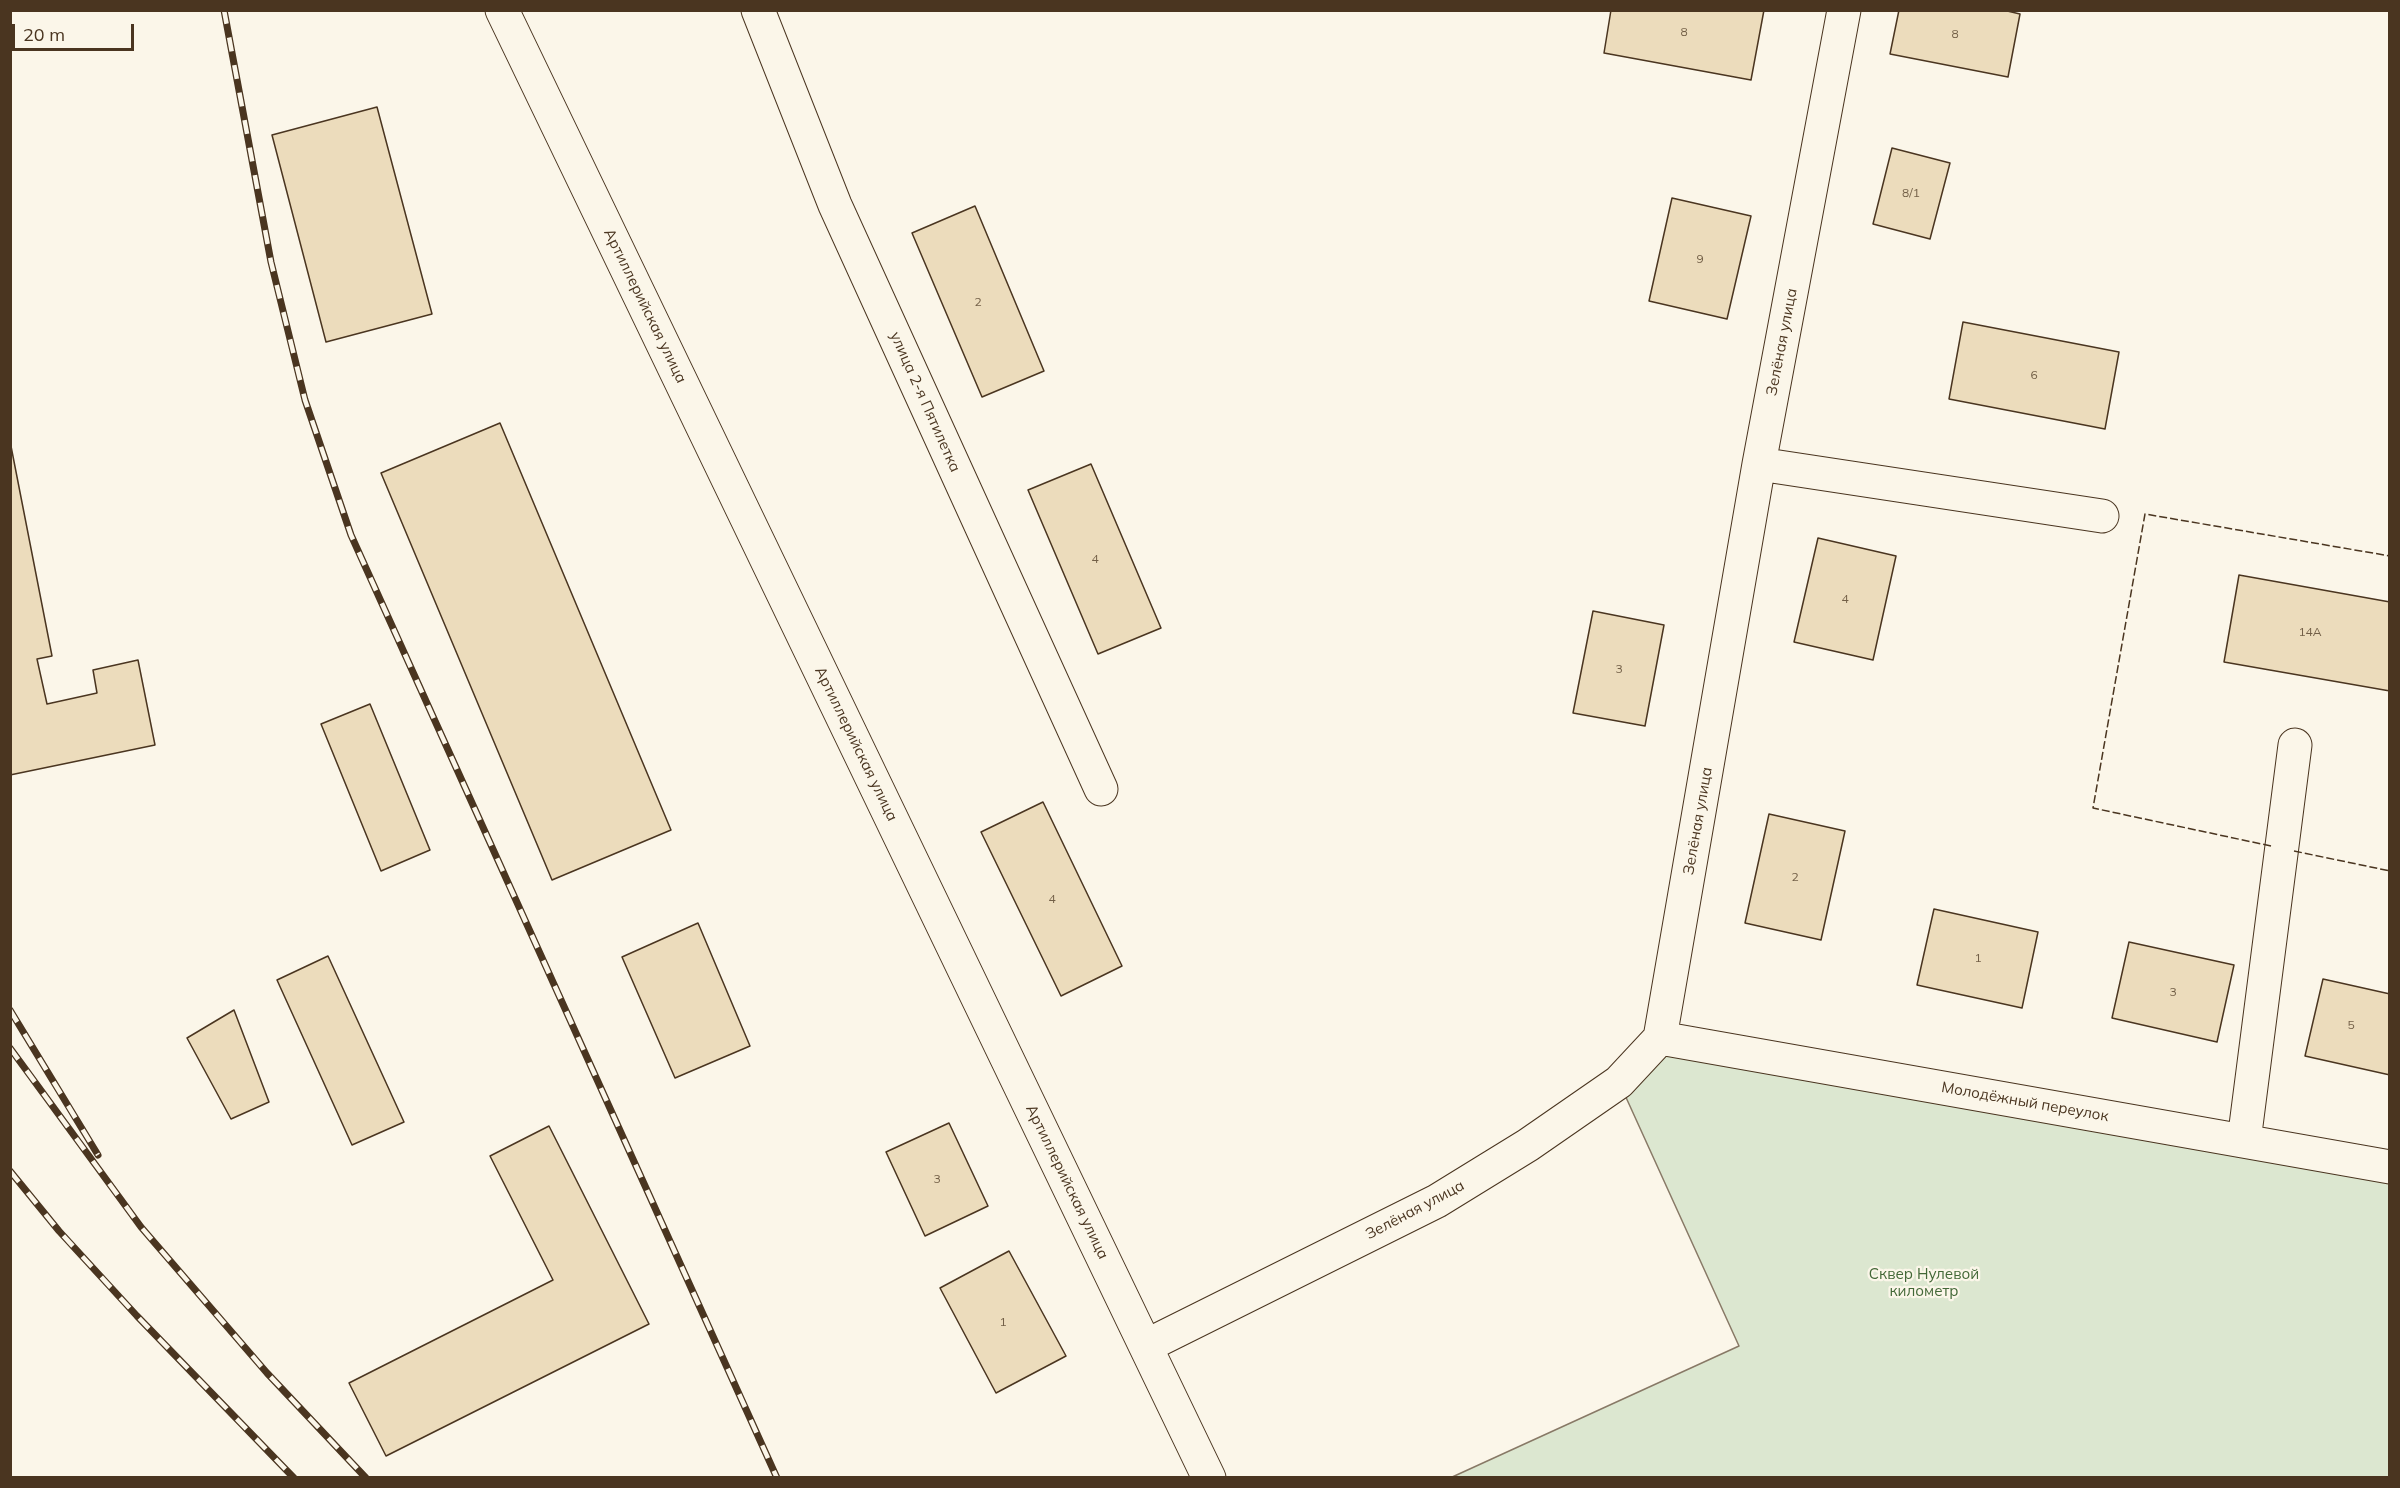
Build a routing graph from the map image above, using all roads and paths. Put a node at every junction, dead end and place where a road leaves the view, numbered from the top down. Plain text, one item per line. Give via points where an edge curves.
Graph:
1 (502, 10) edge
2 (758, 10) edge
3 (1844, 10) edge
4 (1759, 464) junction
5 (2102, 516) dead end
6 (2295, 745) dead end
7 (1101, 789) dead end
8 (1660, 1038) junction
9 (2244, 1141) junction
10 (2390, 1167) edge
11 (1146, 1346) junction
12 (1209, 1478) edge

1 - 11 street, Артиллерийская улица
2 - 7 street, улица 2-я Пятилетка via 840,216
3 - 4 street, Зелёная улица
4 - 5 street
4 - 8 street, Зелёная улица
6 - 9 street
8 - 9 street, Молодёжный переулок
8 - 11 street, Зелёная улица via 1619,1082 1437,1201
9 - 10 street, Молодёжный переулок
11 - 12 street, Артиллерийская улица

